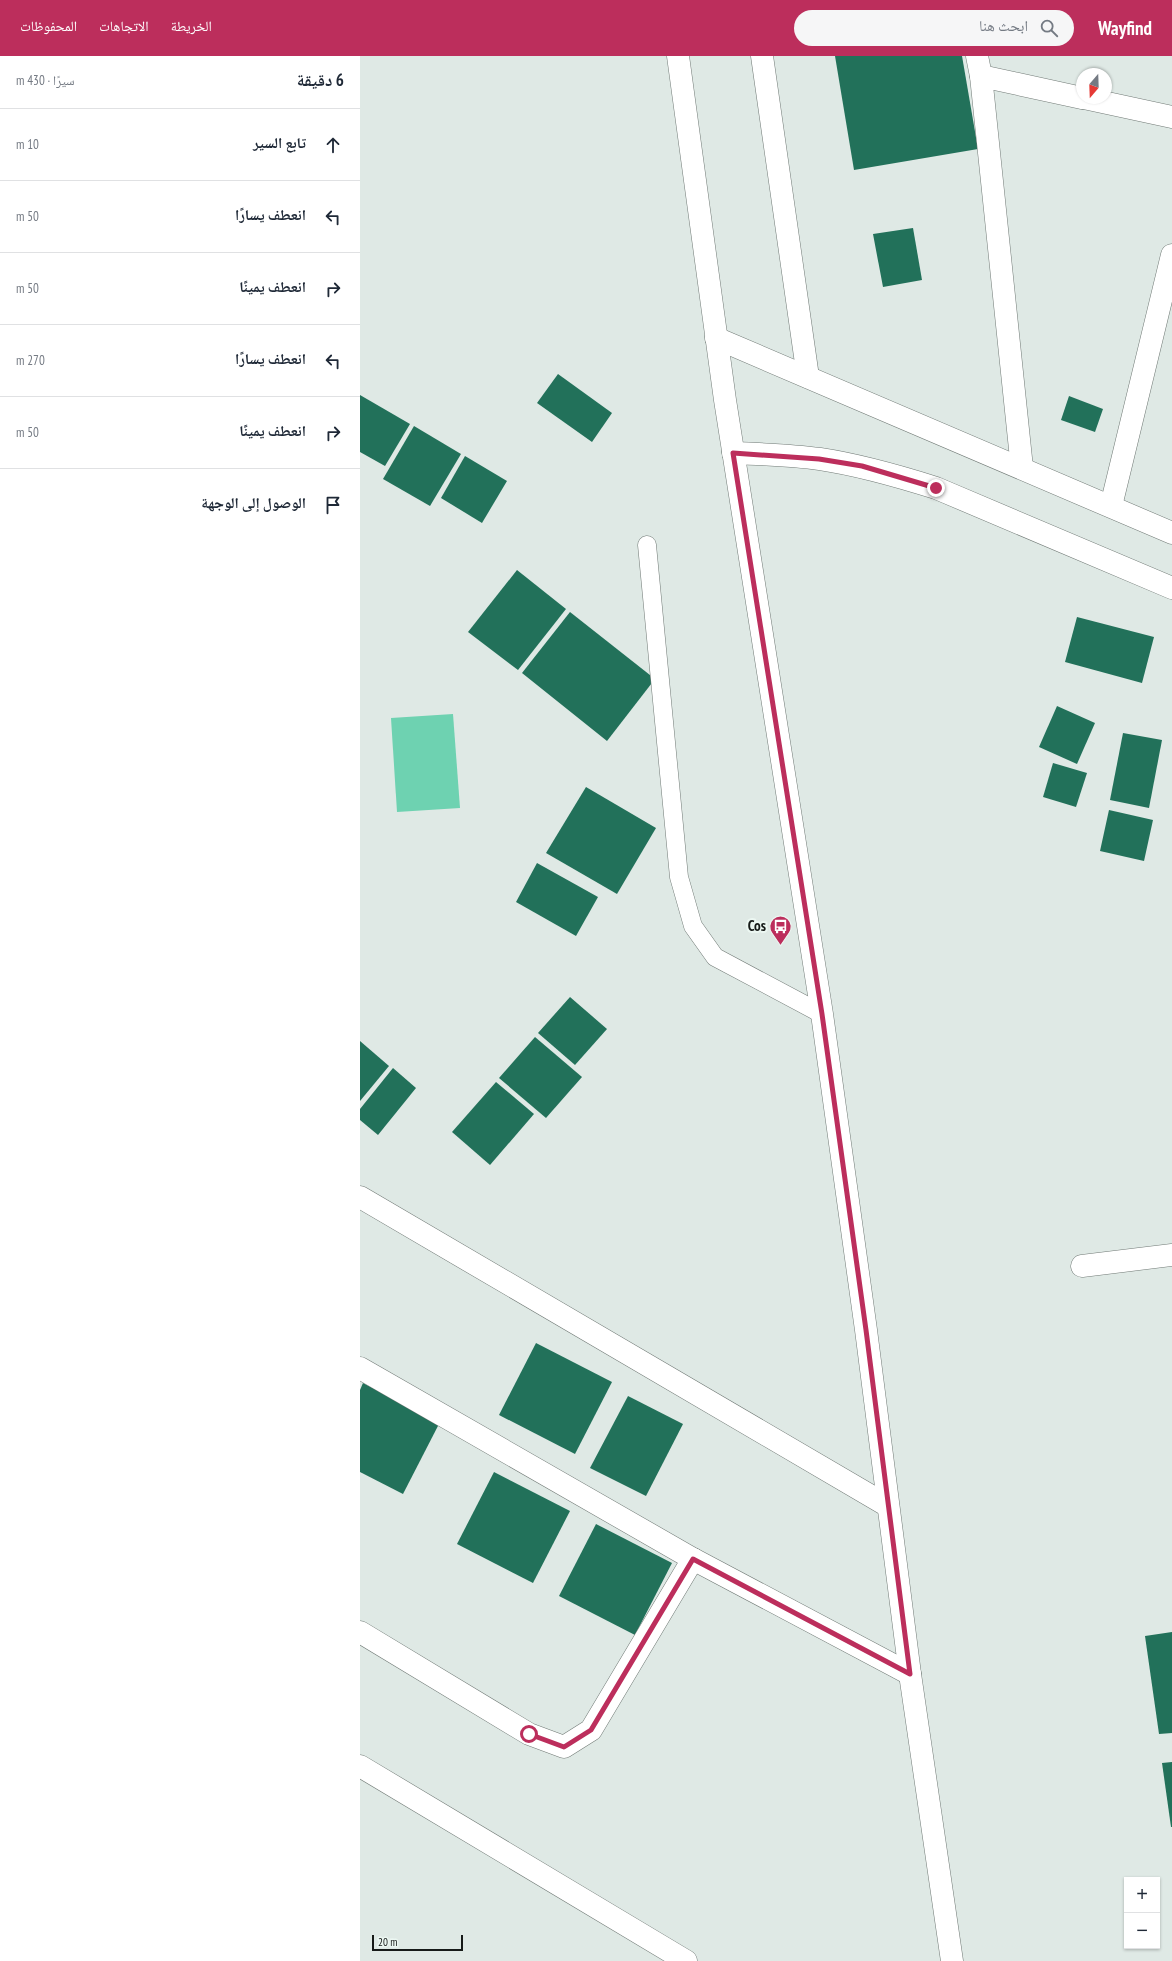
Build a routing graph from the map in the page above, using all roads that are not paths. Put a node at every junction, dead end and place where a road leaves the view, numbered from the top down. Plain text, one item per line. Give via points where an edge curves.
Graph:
1 (678, 56) edge
2 (762, 56) edge
3 (979, 66) edge
4 (1076, 96) edge
5 (1111, 104) edge
6 (1172, 117) edge
7 (1172, 255) edge
8 (716, 338) junction
9 (808, 377) junction
10 (733, 453) junction
11 (1022, 468) junction
12 (1111, 506) junction
13 (1172, 533) edge
14 (647, 545) dead end
15 (1172, 588) edge
16 (822, 1014) junction
17 (360, 1197) edge
18 (1172, 1255) edge
19 (1082, 1266) dead end
20 (360, 1368) edge
21 (888, 1506) junction
22 (693, 1559) junction
23 (360, 1632) edge
24 (910, 1674) junction
25 (360, 1766) edge
26 (686, 1961) edge
27 (952, 1961) edge

1 - 8 street
2 - 9 street
3 - 4 street
3 - 11 street
5 - 6 street
7 - 12 street
8 - 9 street
8 - 10 street
9 - 11 street
10 - 15 street via 819,459 862,466 899,476 936,488
10 - 16 street
11 - 12 street
12 - 13 street
14 - 16 lane via 679,877 693,926 715,957
16 - 21 street
17 - 21 street
18 - 19 street
20 - 22 street
21 - 24 street
22 - 23 street via 591,1730 564,1747 529,1734
22 - 24 street
24 - 27 street
25 - 26 street

